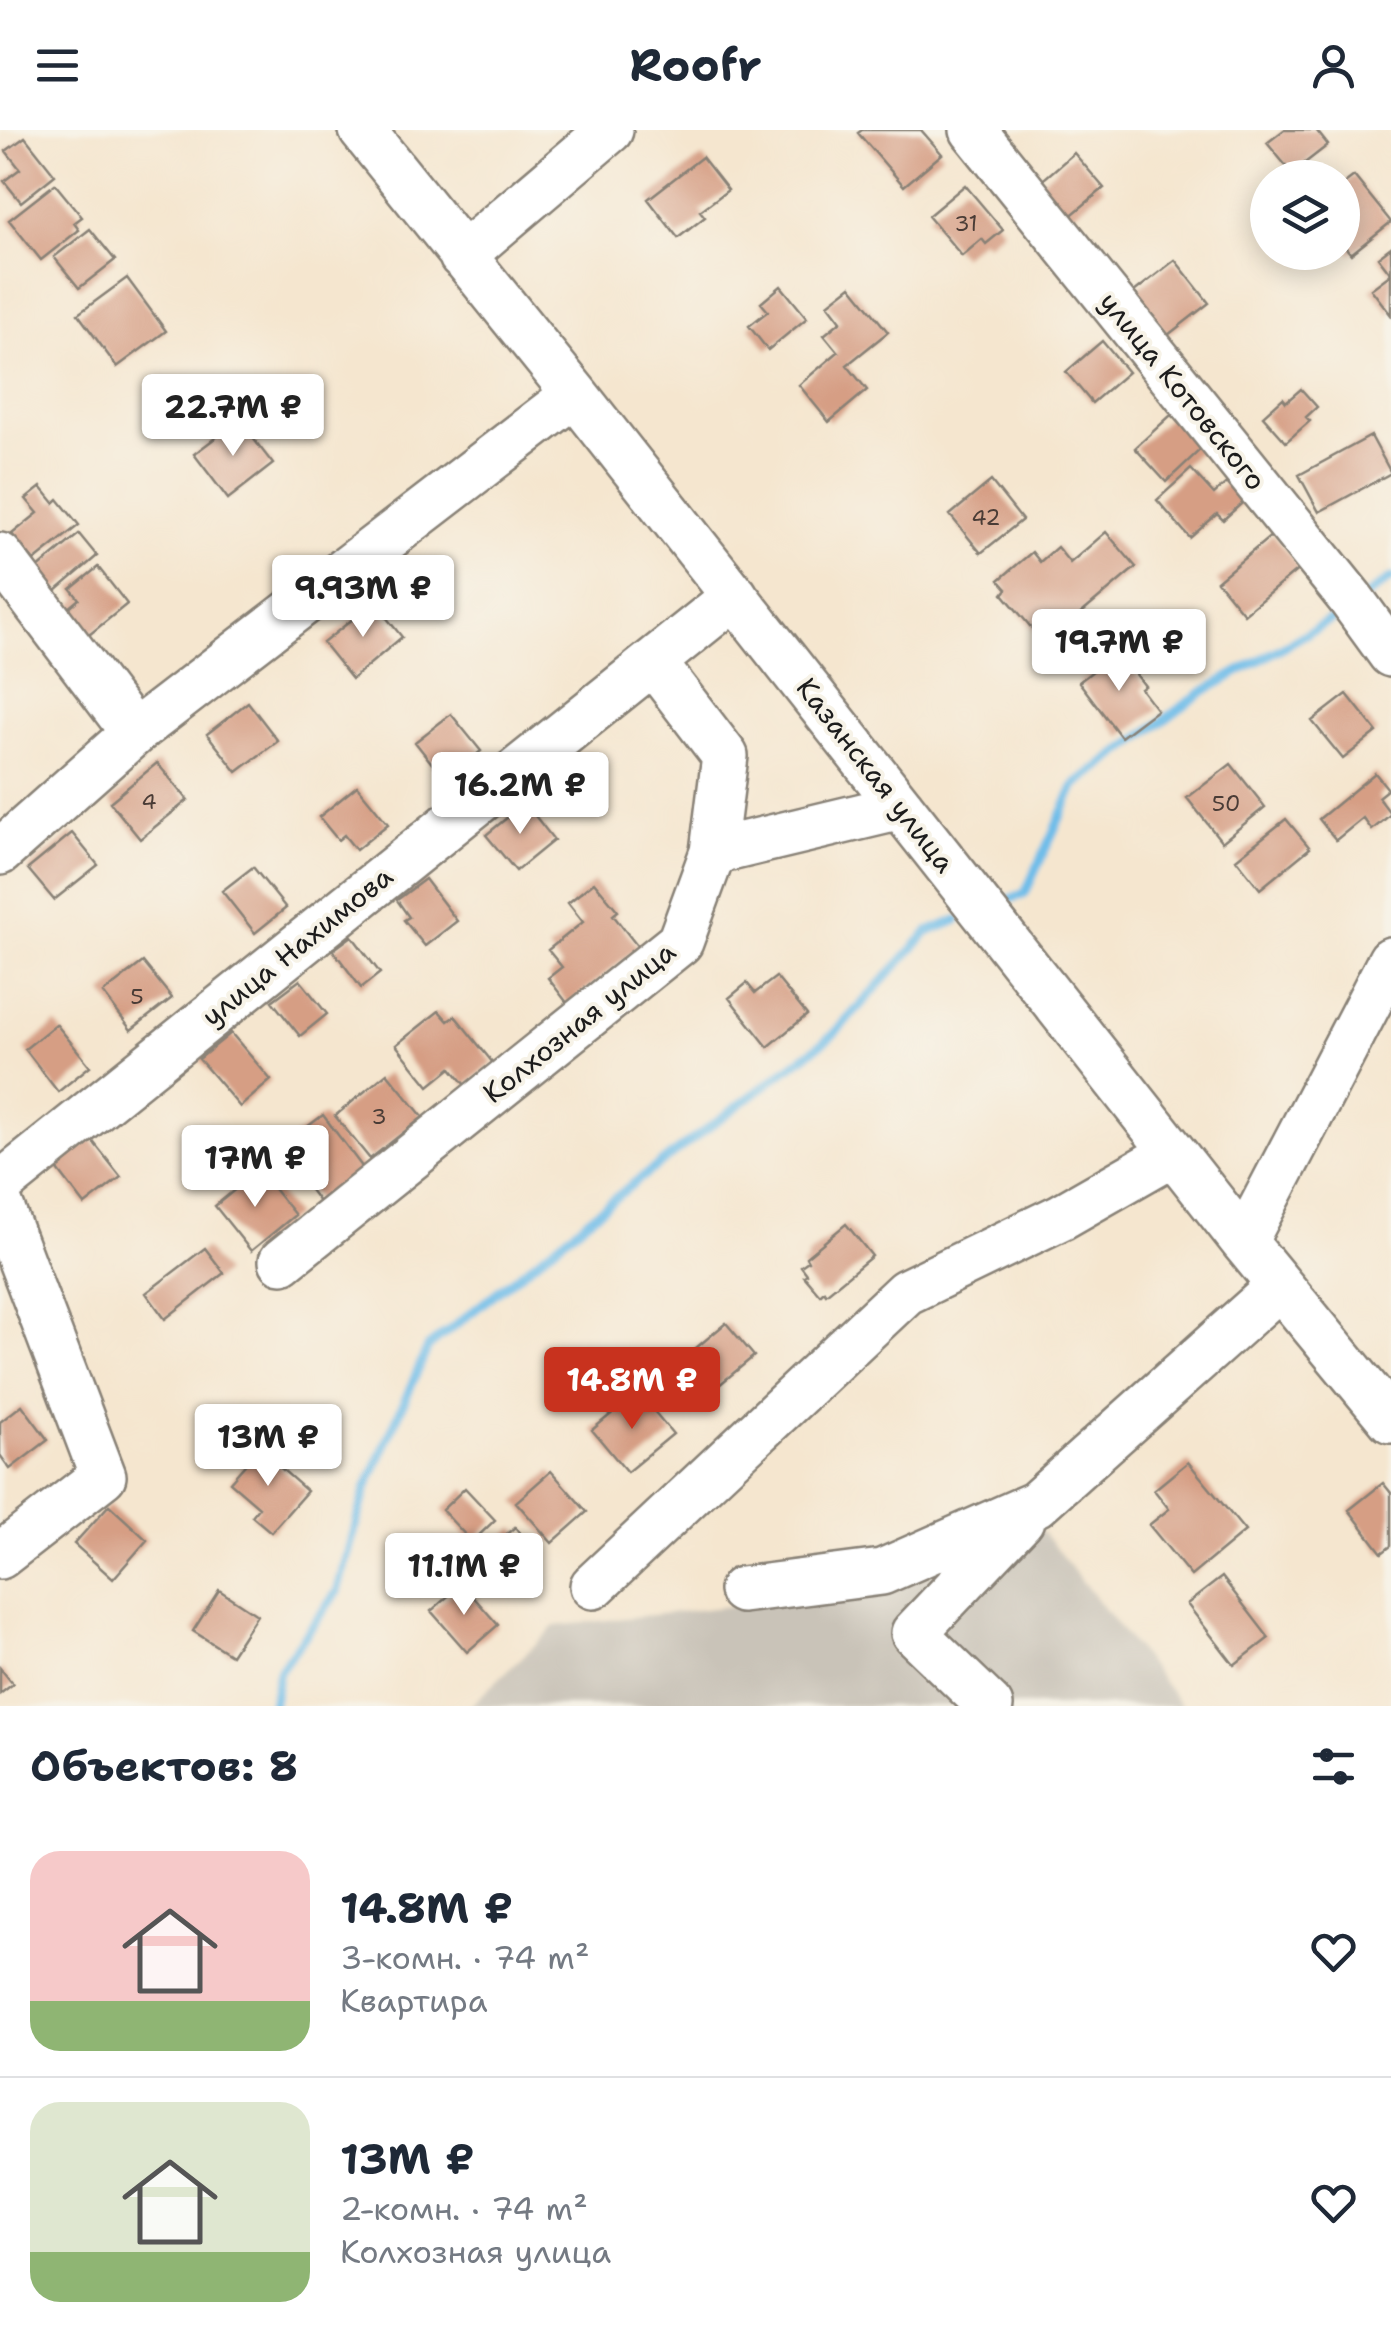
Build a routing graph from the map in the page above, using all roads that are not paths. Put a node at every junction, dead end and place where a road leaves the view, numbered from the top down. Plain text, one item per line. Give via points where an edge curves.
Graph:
1 (362, 130) edge
2 (610, 130) edge
3 (973, 130) edge
4 (462, 256) junction
5 (575, 394) junction
6 (0, 556) edge
7 (735, 596) junction
8 (1370, 624) edge
9 (653, 662) junction
10 (134, 733) junction
11 (902, 808) junction
12 (0, 852) edge
13 (714, 852) junction
14 (1391, 960) edge
15 (1173, 1152) junction
16 (0, 1184) edge
17 (0, 1205) edge
18 (1244, 1242) junction
19 (282, 1261) dead end
20 (1280, 1286) junction
21 (1391, 1420) edge
22 (1036, 1504) junction
23 (0, 1556) edge
24 (594, 1586) dead end
25 (742, 1590) dead end
26 (990, 1706) edge

1 - 4 street, Казанская улица
2 - 4 street
3 - 8 street, улица Котовского
4 - 5 street, Казанская улица
5 - 7 street, Казанская улица
5 - 10 street
6 - 10 street
7 - 9 street, улица Нахимова
7 - 11 street, Казанская улица
9 - 13 street, Колхозная улица via 726,756
9 - 16 street, улица Нахимова
10 - 12 street
11 - 13 street
11 - 15 street, Казанская улица
13 - 19 street, Колхозная улица via 680,942
14 - 18 street
15 - 18 street, Казанская улица
15 - 24 street via 1060,1217 906,1292
17 - 23 street via 103,1476
18 - 20 street, Казанская улица
20 - 21 street, Казанская улица
20 - 22 street
22 - 25 street via 882,1572
22 - 26 street via 914,1633

